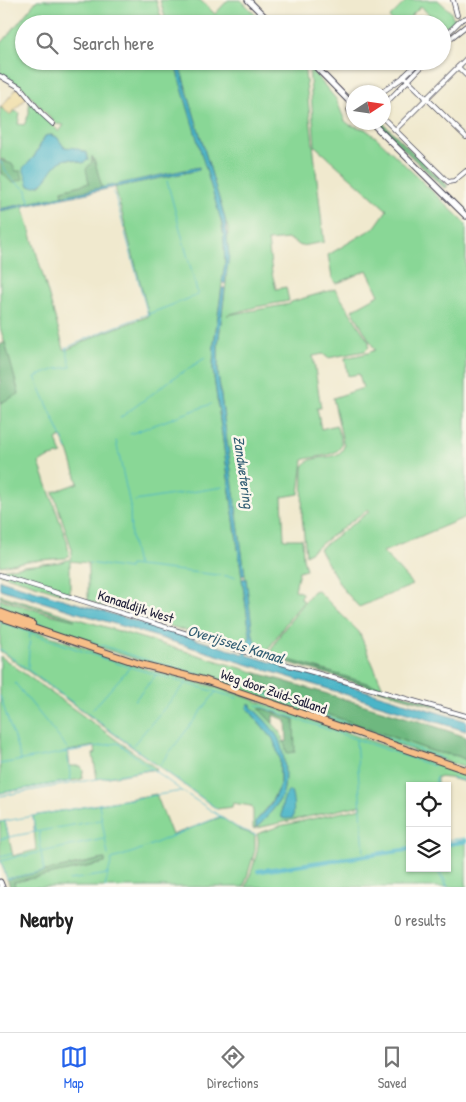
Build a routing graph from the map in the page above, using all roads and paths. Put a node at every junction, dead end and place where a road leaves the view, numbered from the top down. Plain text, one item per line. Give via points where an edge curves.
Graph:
1 (248, 0) edge
2 (453, 0) edge
3 (457, 14) dead end
4 (263, 15) edge
5 (466, 18) edge
6 (466, 26) edge
7 (451, 30) edge
8 (451, 38) edge
9 (466, 59) edge
10 (458, 67) junction
11 (319, 70) edge
12 (410, 70) edge
13 (418, 70) edge
14 (466, 75) edge
15 (0, 76) edge
16 (404, 76) junction
17 (409, 80) junction
18 (391, 85) edge
19 (346, 98) edge
20 (391, 98) edge
21 (427, 98) junction
22 (53, 124) dead end
23 (391, 126) edge
24 (379, 130) edge
25 (395, 130) junction
26 (466, 137) edge
27 (466, 171) edge
28 (466, 216) edge
29 (0, 576) edge
30 (0, 612) edge
31 (0, 617) edge
32 (72, 642) junction
33 (466, 716) edge
34 (466, 770) edge
35 (0, 882) edge
36 (2, 887) edge

1 - 4 street
2 - 3 street
5 - 7 street
6 - 8 street
9 - 10 street
10 - 14 street
10 - 21 street
11 - 19 street
12 - 16 street
13 - 17 street
15 - 22 street via 21,88
16 - 17 street
16 - 18 street
17 - 20 street
17 - 21 street
21 - 25 street
21 - 26 street
23 - 25 street
24 - 28 street
25 - 27 street via 448,182
29 - 33 street, Kanaaldijk West via 274,661
30 - 32 main road, Weg door Zuid-Salland
31 - 32 main road, Weg door Zuid-Salland
32 - 34 main road, Weg door Zuid-Salland via 207,681
35 - 36 street

